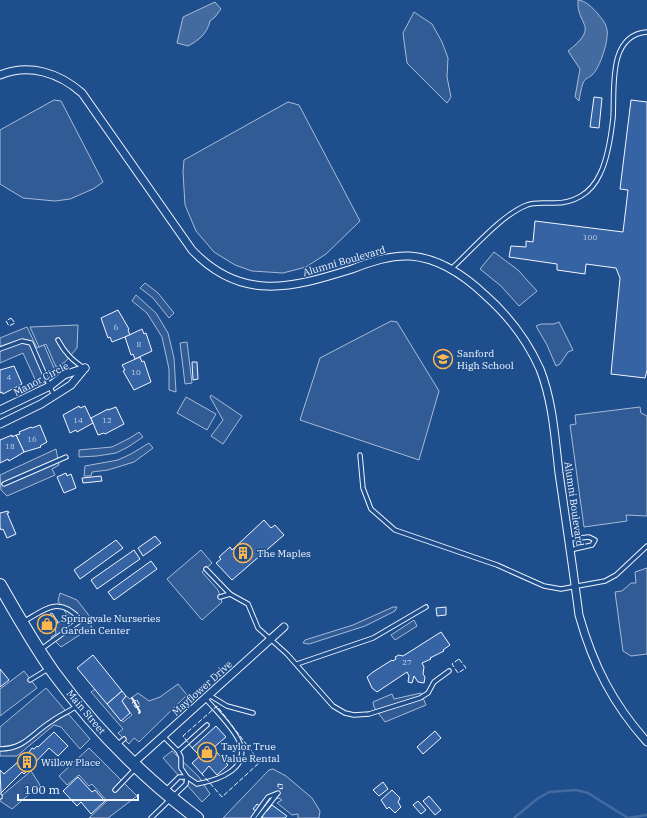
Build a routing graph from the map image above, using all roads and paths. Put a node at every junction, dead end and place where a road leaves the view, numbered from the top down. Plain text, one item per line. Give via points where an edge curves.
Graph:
1 (647, 32) edge
2 (0, 75) edge
3 (451, 270) junction
4 (58, 340) dead end
5 (0, 349) edge
6 (85, 368) junction
7 (50, 386) junction
8 (54, 396) junction
9 (0, 410) edge
10 (0, 424) edge
11 (360, 455) dead end
12 (66, 457) dead end
13 (4, 484) dead end
14 (568, 539) junction
15 (647, 546) edge
16 (570, 550) junction
17 (206, 568) dead end
18 (0, 585) edge
19 (576, 587) junction
20 (230, 594) junction
21 (220, 597) dead end
22 (426, 607) dead end
23 (22, 623) junction
24 (284, 627) dead end
25 (269, 640) junction
26 (39, 650) junction
27 (297, 664) junction
28 (50, 667) junction
29 (449, 671) dead end
30 (30, 680) dead end
31 (207, 696) junction
32 (79, 705) junction
33 (253, 713) dead end
34 (207, 725) dead end
35 (163, 736) junction
36 (647, 742) edge
37 (0, 749) edge
38 (178, 751) junction
39 (135, 766) junction
40 (187, 777) junction
41 (114, 790) dead end
42 (168, 795) junction
43 (152, 817) edge
44 (197, 818) edge
45 (253, 818) edge
46 (258, 818) edge

1 - 3 lane via 631,36 618,53 611,134 601,172 592,187 585,194 563,203 527,205 492,230
2 - 3 street, Alumni Boulevard via 24,69 44,72 66,80 82,93 192,250 212,267 236,280 270,287 290,286 400,256 428,259
3 - 14 street, Alumni Boulevard via 478,288 501,309 521,335 540,369 552,416
4 - 6 lane via 71,359
5 - 7 lane via 22,340 31,343
6 - 7 street, Manor Circle via 64,375
6 - 8 street, Manor Circle via 71,385
7 - 8 lane
7 - 9 street, Manor Circle
8 - 10 street, Manor Circle
11 - 19 lane via 363,488 371,509 395,530 497,565 544,586 561,589
12 - 13 lane
14 - 16 street, Alumni Boulevard
14 - 16 lane via 589,537 595,540 592,545
15 - 19 lane via 611,579
16 - 19 street, Alumni Boulevard
17 - 20 lane
18 - 23 highway, Main Street
19 - 36 street, Alumni Boulevard via 579,615 587,642 608,690
20 - 21 lane
20 - 25 lane via 248,604 258,628
22 - 27 lane via 373,638
23 - 26 highway, Main Street
23 - 26 lane via 50,607 58,606 70,610 81,620
24 - 25 street, Mayflower Drive
25 - 27 lane
25 - 31 street, Mayflower Drive
26 - 28 highway, Main Street
27 - 29 lane via 333,706 354,715 369,714 420,698 428,693 434,682
28 - 30 lane
28 - 32 highway, Main Street
31 - 33 lane via 227,706
31 - 35 street, Mayflower Drive
31 - 40 lane via 237,736 242,748 241,754 232,772 220,779 197,784
32 - 37 lane via 51,721 21,745
32 - 39 highway, Main Street via 120,743
34 - 38 lane
35 - 38 lane
35 - 39 street, Mayflower Drive
38 - 40 lane via 181,768
39 - 41 lane
39 - 42 highway, Main Street
40 - 42 lane via 186,784
40 - 42 lane via 179,777
42 - 43 lane
42 - 44 highway, Main Street
45 - 46 lane via 268,797 278,793

